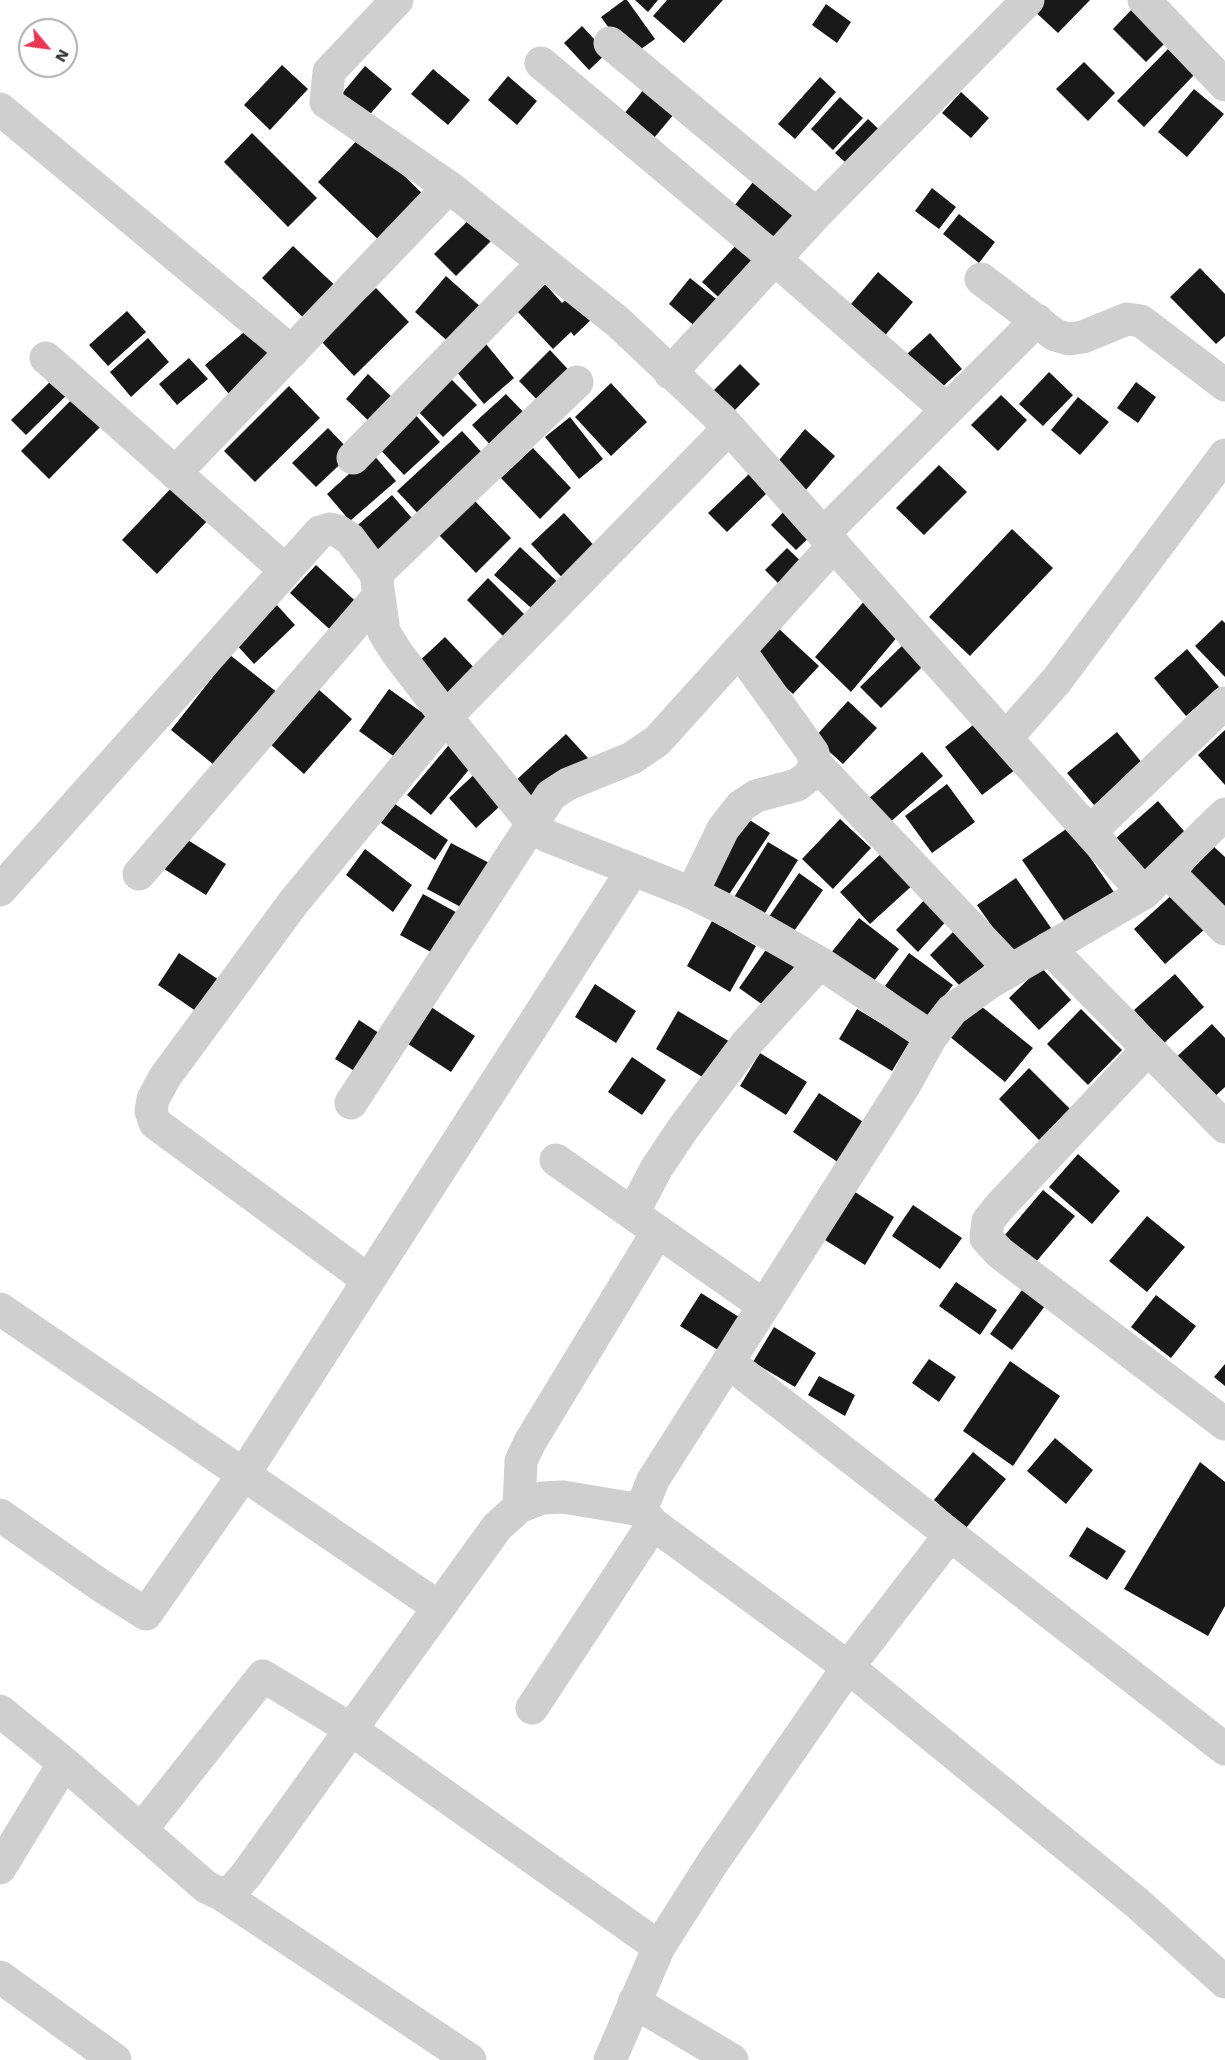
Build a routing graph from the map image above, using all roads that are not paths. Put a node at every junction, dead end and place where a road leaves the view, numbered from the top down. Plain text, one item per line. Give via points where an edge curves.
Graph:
1 (397, 0) edge
2 (1028, 0) edge
3 (1144, 0) edge
4 (610, 43) dead end
5 (541, 63) dead end
6 (1225, 85) edge
7 (0, 109) edge
8 (449, 188) junction
9 (816, 214) junction
10 (776, 260) junction
11 (543, 263) junction
12 (981, 279) dead end
13 (1036, 320) junction
14 (292, 352) junction
15 (46, 358) dead end
16 (670, 373) junction
17 (577, 382) dead end
18 (1225, 385) edge
19 (947, 410) junction
20 (729, 428) junction
21 (1225, 455) edge
22 (353, 458) dead end
23 (175, 473) junction
24 (828, 539) junction
25 (285, 570) junction
26 (377, 586) junction
27 (739, 650) junction
28 (1225, 703) edge
29 (446, 717) junction
30 (1006, 738) junction
31 (815, 763) junction
32 (1225, 813) edge
33 (534, 825) junction
34 (1090, 832) junction
35 (632, 871) junction
36 (139, 874) dead end
37 (1156, 882) junction
38 (0, 890) edge
39 (692, 893) junction
40 (1225, 929) edge
41 (1049, 948) junction
42 (820, 963) junction
43 (1011, 970) junction
44 (931, 1037) junction
45 (1148, 1049) junction
46 (351, 1103) dead end
47 (1225, 1127) edge
48 (556, 1160) dead end
49 (645, 1222) junction
50 (368, 1280) junction
51 (763, 1305) junction
52 (0, 1310) edge
53 (728, 1362) junction
54 (1225, 1424) edge
55 (244, 1474) junction
56 (519, 1507) junction
57 (0, 1515) edge
58 (647, 1517) junction
59 (950, 1535) junction
60 (437, 1606) junction
61 (848, 1667) junction
62 (532, 1708) dead end
63 (0, 1711) edge
64 (349, 1728) junction
65 (1225, 1749) edge
66 (64, 1763) junction
67 (141, 1830) junction
68 (0, 1868) edge
69 (221, 1894) junction
70 (658, 1947) junction
71 (0, 1977) edge
72 (1225, 1982) edge
73 (634, 2002) junction
74 (114, 2060) edge
75 (470, 2060) edge
76 (610, 2060) edge
77 (732, 2060) edge

1 - 8 street via 329,72 326,102
2 - 9 street
3 - 6 street
4 - 9 street
5 - 10 street
7 - 14 street
8 - 11 street
8 - 14 street
9 - 10 street
10 - 16 street
10 - 19 street
11 - 16 street via 618,322
11 - 22 street
12 - 13 street
13 - 18 street via 1055,335 1069,339 1127,320 1141,321
13 - 19 street
14 - 23 street
15 - 23 street
16 - 20 street
17 - 26 street
19 - 24 street
20 - 24 street
20 - 29 street
21 - 30 street via 1057,680
23 - 25 street
24 - 27 street
24 - 30 street
25 - 26 street via 320,532 330,529 350,539
25 - 38 street
26 - 29 street via 384,633
26 - 36 street
27 - 31 street via 813,753
27 - 33 street via 657,741 632,758 551,795
28 - 34 street
29 - 33 street
29 - 50 street via 293,903 165,1077 151,1112 155,1123
30 - 34 street
31 - 39 street via 810,775 797,785 756,796 741,806 723,829
31 - 43 street
32 - 37 street
33 - 35 street via 558,842
33 - 46 street
34 - 37 street
35 - 39 street
35 - 50 street
37 - 40 street
37 - 41 street
39 - 42 street
41 - 43 street
41 - 45 street
42 - 44 street
42 - 49 street via 747,1043 682,1130 656,1169
43 - 44 street via 952,1011
44 - 51 street via 904,1086
45 - 47 street
45 - 54 street via 1000,1206 988,1221 986,1238 1000,1253
48 - 49 street
49 - 51 street
49 - 56 street via 530,1442 522,1461
50 - 55 street
51 - 53 street
52 - 55 street
53 - 58 street via 653,1480
53 - 59 street
55 - 57 street via 146,1614
55 - 60 street
56 - 58 street via 542,1498 563,1497
56 - 60 street via 497,1527
58 - 61 street
58 - 62 street
59 - 61 street
59 - 65 street
60 - 64 street
61 - 70 street
61 - 72 street via 1136,1902
63 - 66 street
64 - 67 street via 263,1676
64 - 69 street via 246,1875 233,1890
64 - 70 street
66 - 67 street
66 - 68 street
67 - 69 street via 206,1887
69 - 75 street
70 - 73 street
71 - 74 street
73 - 76 street
73 - 77 street

